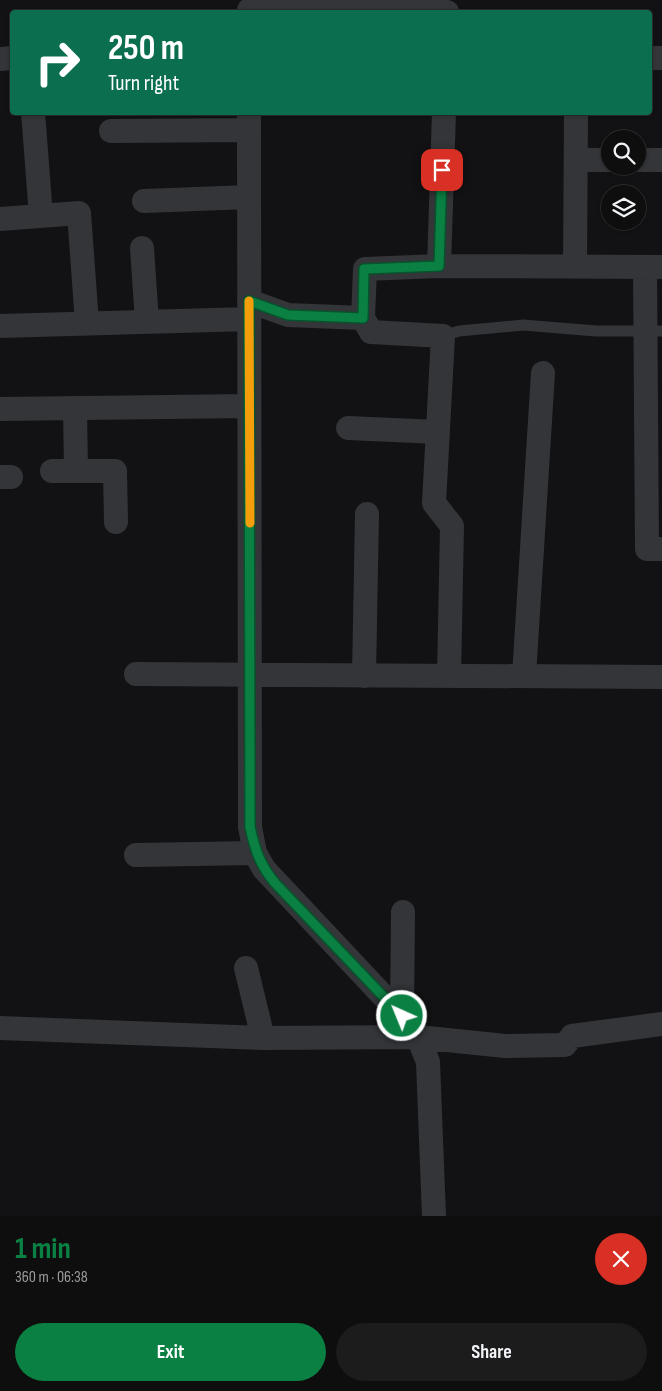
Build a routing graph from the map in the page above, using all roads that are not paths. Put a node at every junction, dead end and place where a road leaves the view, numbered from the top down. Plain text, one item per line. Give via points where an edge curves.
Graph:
1 (249, 7) edge
2 (368, 10) edge
3 (33, 115) edge
4 (444, 115) edge
5 (576, 115) edge
6 (249, 122) edge
7 (111, 131) dead end
8 (576, 160) junction
9 (601, 160) edge
10 (646, 160) edge
11 (662, 160) edge
12 (249, 198) junction
13 (144, 201) dead end
14 (41, 216) junction
15 (0, 219) edge
16 (142, 248) dead end
17 (439, 266) junction
18 (575, 266) junction
19 (653, 267) edge
20 (249, 310) junction
21 (363, 318) junction
22 (146, 322) junction
23 (87, 323) junction
24 (0, 326) edge
25 (654, 331) edge
26 (443, 336) junction
27 (543, 373) dead end
28 (249, 406) junction
29 (75, 408) junction
30 (0, 409) edge
31 (348, 428) dead end
32 (438, 432) junction
33 (52, 471) dead end
34 (76, 471) junction
35 (367, 514) dead end
36 (116, 522) dead end
37 (662, 549) edge
38 (136, 674) dead end
39 (250, 675) junction
40 (364, 676) junction
41 (449, 676) junction
42 (524, 676) junction
43 (662, 677) edge
44 (255, 853) junction
45 (136, 854) dead end
46 (402, 912) dead end
47 (246, 968) dead end
48 (402, 1016) junction
49 (662, 1024) edge
50 (0, 1028) edge
51 (418, 1037) junction
52 (263, 1038) junction
53 (434, 1216) edge

1 - 2 street
3 - 14 street
4 - 17 street
5 - 8 street
6 - 7 street
6 - 12 street
8 - 9 street
8 - 18 street
10 - 11 street
12 - 13 street
12 - 20 street
14 - 15 street
14 - 23 street via 79,213
16 - 22 street
17 - 18 street
17 - 21 street via 364,269
18 - 19 street
19 - 25 street
20 - 21 street
20 - 22 street
20 - 28 street
21 - 26 street via 371,332
22 - 23 street
23 - 24 street
25 - 26 lane via 596,331 523,325 459,331
25 - 37 street via 647,549
26 - 32 street
27 - 42 street
28 - 29 street
28 - 39 street
29 - 30 street
29 - 34 street
31 - 32 street
32 - 41 street via 434,503 452,526
33 - 34 street
34 - 36 street via 115,471
35 - 40 street
38 - 39 street
39 - 40 street
39 - 44 street via 250,827
40 - 41 street
41 - 42 street
42 - 43 street
44 - 45 street
44 - 48 street via 275,883
46 - 48 street
47 - 52 street
48 - 51 street
49 - 51 street via 572,1036 565,1045 505,1046
50 - 52 street
51 - 52 street
51 - 53 street via 428,1062

